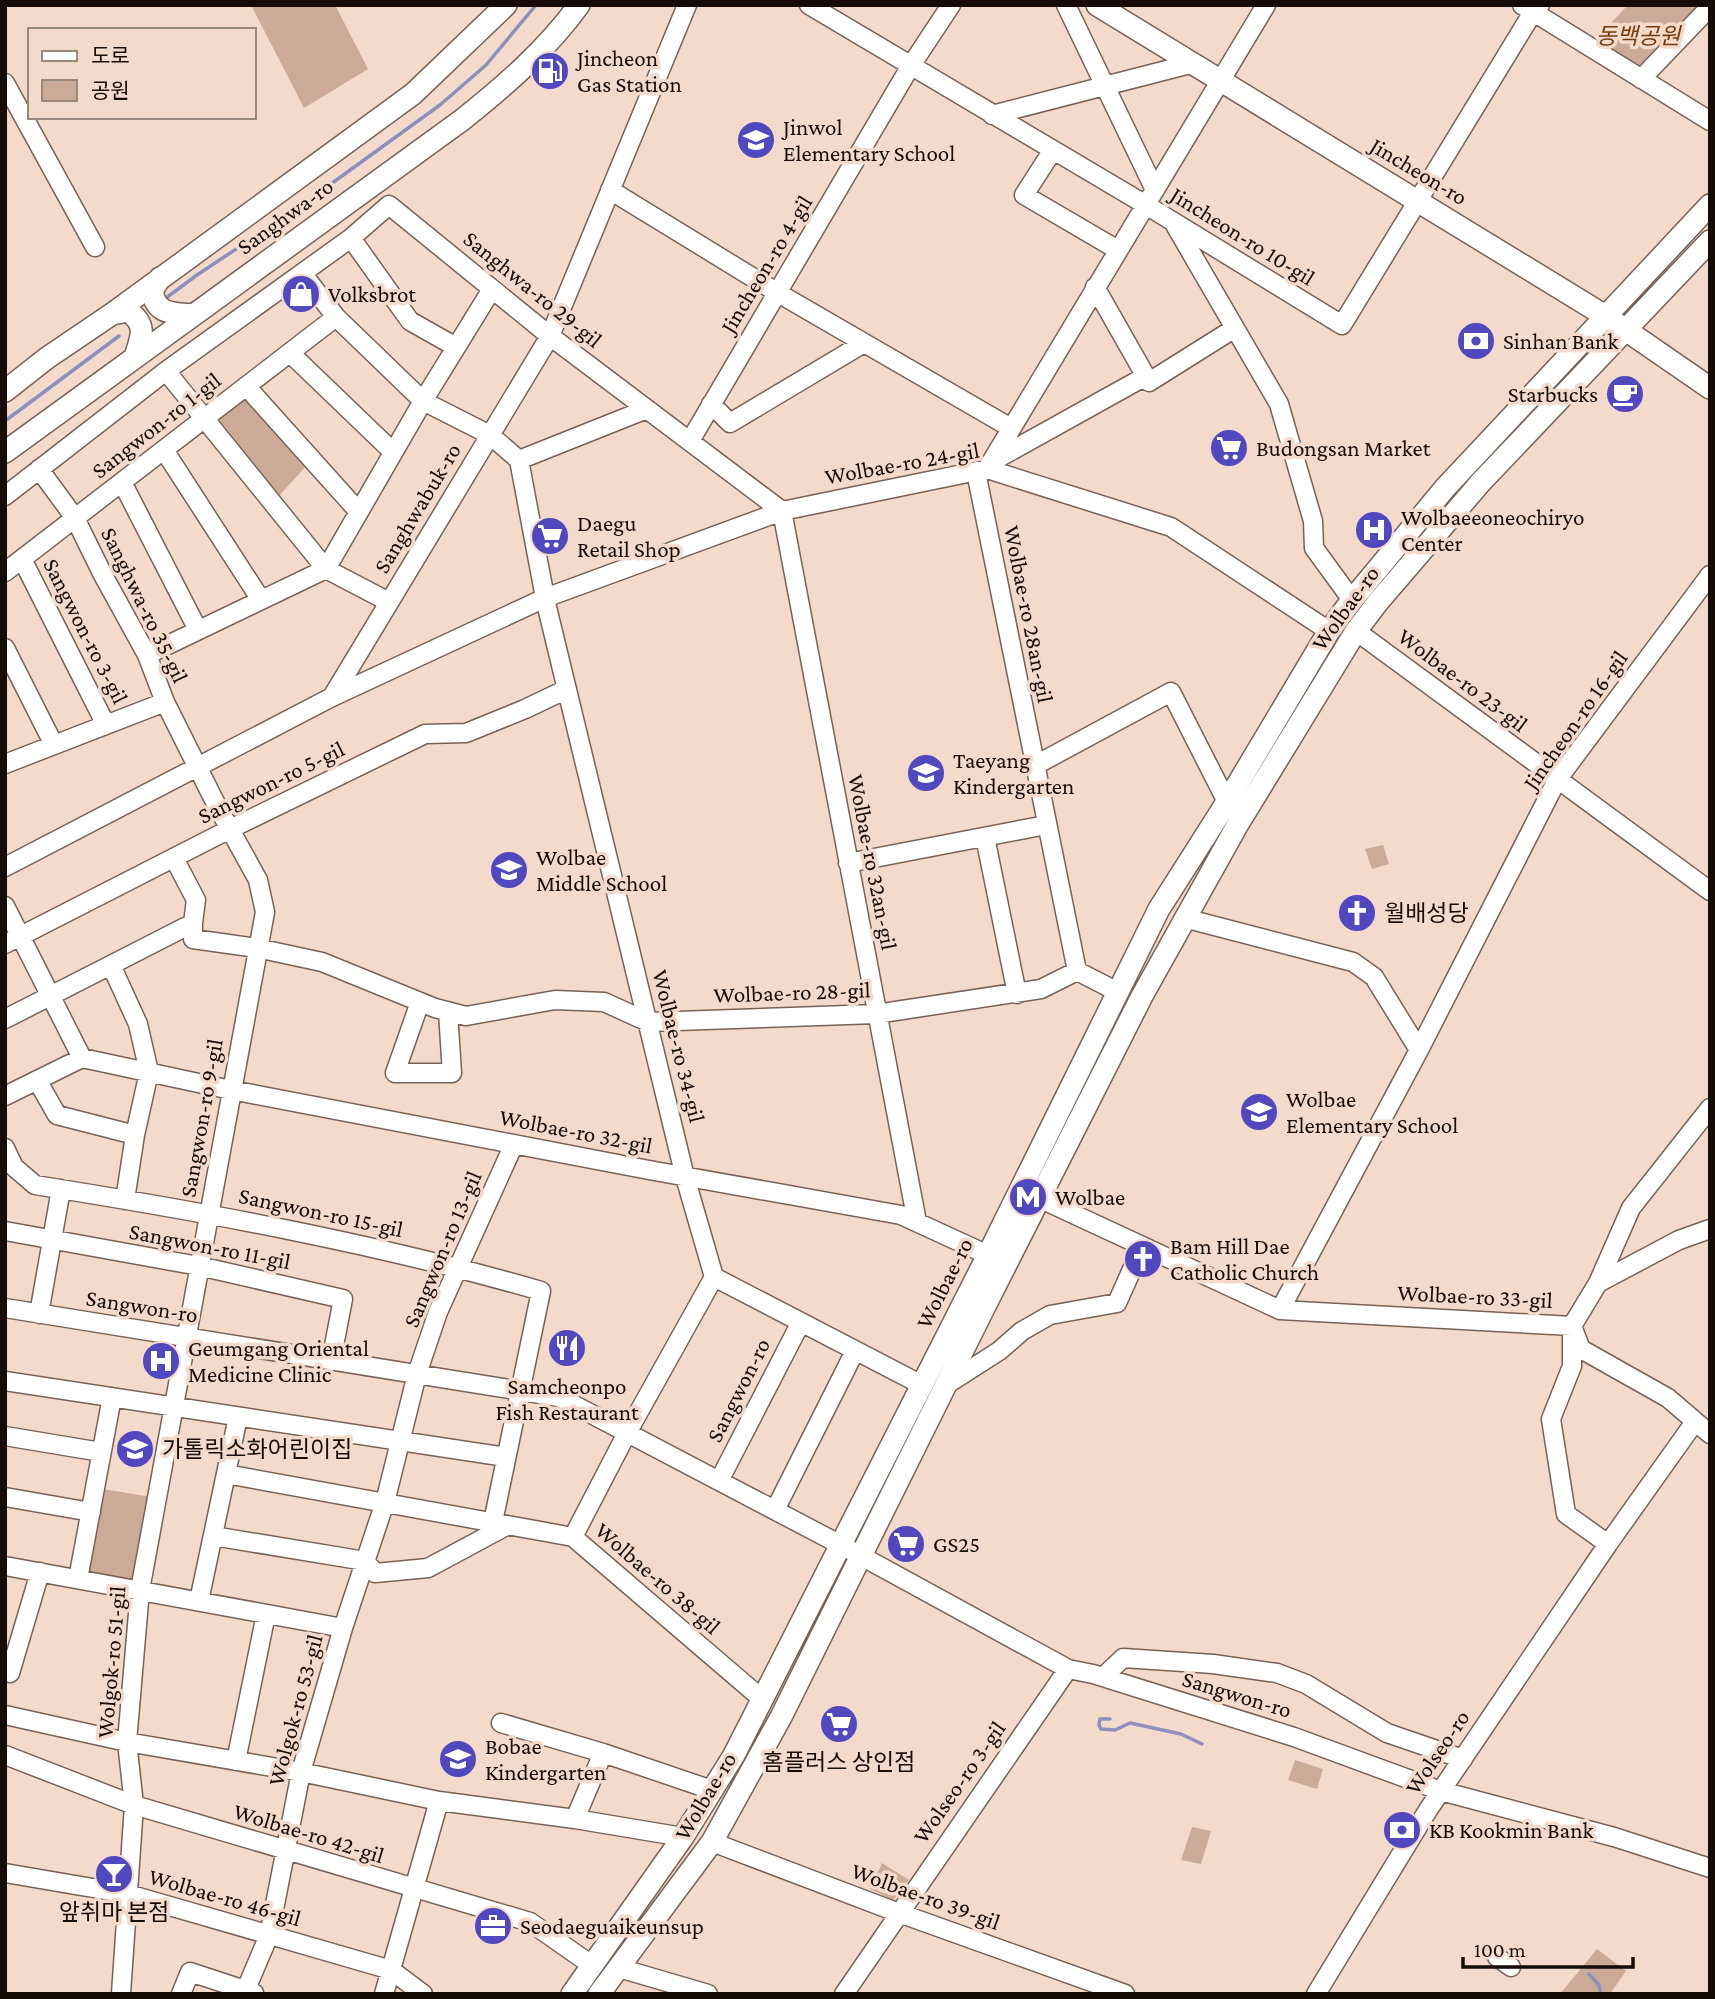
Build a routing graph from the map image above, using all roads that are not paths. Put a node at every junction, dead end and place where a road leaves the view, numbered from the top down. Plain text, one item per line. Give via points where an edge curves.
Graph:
1 (506, 5) edge
2 (579, 5) edge
3 (687, 5) edge
4 (809, 5) edge
5 (951, 5) edge
6 (1066, 5) edge
7 (1097, 5) edge
8 (1266, 5) edge
9 (1533, 7) edge
10 (1710, 7) edge
11 (1190, 64) junction
12 (911, 67) junction
13 (1641, 79) junction
14 (1219, 80) junction
15 (5, 83) edge
16 (1106, 85) junction
17 (992, 115) junction
18 (1710, 121) edge
19 (1053, 150) junction
20 (610, 190) junction
21 (1150, 197) junction
22 (1419, 201) junction
23 (1710, 205) edge
24 (1174, 222) junction
25 (351, 238) junction
26 (1710, 241) edge
27 (95, 247) dead end
28 (1118, 250) junction
29 (302, 273) junction
30 (160, 278) junction
31 (1095, 288) junction
32 (492, 289) junction
33 (778, 293) junction
34 (112, 314) junction
35 (192, 315) junction
36 (336, 317) junction
37 (1607, 317) junction
38 (1235, 328) junction
39 (1626, 329) junction
40 (550, 336) junction
41 (864, 342) junction
42 (456, 347) junction
43 (290, 353) junction
44 (135, 357) junction
45 (166, 371) junction
46 (1148, 379) junction
47 (246, 387) junction
48 (1710, 388) edge
49 (5, 391) edge
50 (423, 401) junction
51 (711, 404) junction
52 (647, 409) junction
53 (204, 418) junction
54 (1011, 428) junction
55 (490, 435) junction
56 (690, 441) junction
57 (164, 450) junction
58 (5, 452) edge
59 (393, 452) junction
60 (519, 460) junction
61 (985, 467) junction
62 (39, 469) junction
63 (122, 482) junction
64 (5, 496) edge
65 (782, 511) junction
66 (359, 512) junction
67 (75, 517) junction
68 (22, 559) junction
69 (326, 569) junction
70 (5, 572) edge
71 (1710, 575) edge
72 (545, 598) junction
73 (261, 600) junction
74 (1352, 600) junction
75 (389, 602) junction
76 (198, 630) junction
77 (1328, 631) junction
78 (1356, 631) junction
79 (5, 648) edge
80 (146, 655) junction
81 (566, 689) junction
82 (332, 697) junction
83 (165, 702) junction
84 (106, 725) junction
85 (54, 745) junction
86 (5, 764) edge
87 (198, 766) junction
88 (1034, 766) junction
89 (1557, 780) junction
90 (1227, 802) junction
91 (1046, 825) junction
92 (230, 829) junction
93 (985, 837) junction
94 (174, 858) junction
95 (848, 863) junction
96 (5, 867) edge
97 (1710, 891) edge
98 (5, 906) edge
99 (1184, 918) junction
100 (192, 923) junction
101 (13, 940) edge
102 (257, 948) junction
103 (111, 965) junction
104 (1077, 971) junction
105 (1118, 992) junction
106 (1017, 994) junction
107 (51, 996) junction
108 (420, 1002) junction
109 (448, 1012) junction
110 (876, 1013) junction
111 (5, 1019) edge
112 (648, 1022) junction
113 (1419, 1050) junction
114 (82, 1058) junction
115 (149, 1072) junction
116 (37, 1080) junction
117 (231, 1090) junction
118 (5, 1097) edge
119 (1710, 1108) edge
120 (135, 1135) junction
121 (514, 1144) junction
122 (5, 1149) edge
123 (685, 1177) junction
124 (61, 1189) junction
125 (125, 1199) junction
126 (1041, 1199) junction
127 (209, 1213) junction
128 (917, 1222) junction
129 (1710, 1229) edge
130 (5, 1231) edge
131 (51, 1241) junction
132 (1142, 1247) junction
133 (988, 1255) junction
134 (199, 1266) junction
135 (458, 1267) junction
136 (715, 1277) junction
137 (1598, 1283) junction
138 (5, 1308) edge
139 (1280, 1310) junction
140 (39, 1314) junction
141 (801, 1322) junction
142 (1572, 1326) junction
143 (186, 1338) junction
144 (855, 1351) junction
145 (331, 1361) junction
146 (417, 1374) junction
147 (5, 1381) edge
148 (922, 1385) junction
149 (946, 1385) junction
150 (520, 1391) junction
151 (112, 1397) junction
152 (173, 1407) junction
153 (238, 1417) junction
154 (1694, 1423) junction
155 (627, 1433) junction
156 (1710, 1434) edge
157 (5, 1436) edge
158 (400, 1441) junction
159 (101, 1452) junction
160 (506, 1457) junction
161 (226, 1474) junction
162 (719, 1480) junction
163 (5, 1497) edge
164 (385, 1502) junction
165 (775, 1510) junction
166 (91, 1512) junction
167 (500, 1523) junction
168 (213, 1536) junction
169 (573, 1537) junction
170 (1608, 1544) junction
171 (841, 1545) junction
172 (860, 1556) junction
173 (365, 1561) junction
174 (5, 1566) edge
175 (40, 1572) junction
176 (78, 1579) junction
177 (140, 1590) junction
178 (200, 1601) junction
179 (266, 1614) junction
180 (343, 1628) junction
181 (1068, 1669) junction
182 (5, 1671) edge
183 (1102, 1677) junction
184 (762, 1699) junction
185 (5, 1715) edge
186 (501, 1723) dead end
187 (127, 1742) junction
188 (603, 1753) junction
189 (5, 1755) edge
190 (1463, 1759) junction
191 (236, 1761) junction
192 (301, 1772) junction
193 (712, 1790) junction
194 (1441, 1791) junction
195 (439, 1801) junction
196 (134, 1805) junction
197 (575, 1819) junction
198 (683, 1837) junction
199 (712, 1842) junction
200 (286, 1851) junction
201 (1710, 1868) edge
202 (5, 1873) edge
203 (415, 1890) junction
204 (128, 1894) junction
205 (899, 1913) junction
206 (269, 1935) junction
207 (593, 1966) junction
208 (619, 1968) junction
209 (391, 1970) junction
210 (248, 1992) edge
211 (121, 1994) edge
212 (181, 1994) edge
213 (384, 1994) edge
214 (423, 1994) edge
215 (572, 1994) edge
216 (599, 1994) edge
217 (708, 1994) edge
218 (844, 1994) edge
219 (1125, 1994) edge
220 (1316, 1994) edge

1 - 30 main road, Sanghwa-ro via 413,94
2 - 35 main road, Sanghwa-ro via 505,86 463,120
3 - 20 street, Sanghwabuk-ro
4 - 12 street, Jincheon-ro 10-gil
5 - 12 street, Jincheon-ro 4-gil
6 - 16 street
7 - 11 main road, Jincheon-ro
8 - 14 street
9 - 13 street
9 - 22 street
10 - 13 street
11 - 14 main road, Jincheon-ro
11 - 16 street
12 - 17 street, Jincheon-ro 10-gil
12 - 33 street, Jincheon-ro 4-gil
13 - 18 street
14 - 21 street
14 - 22 main road, Jincheon-ro
15 - 27 street
16 - 17 street
16 - 21 street
17 - 19 street, Jincheon-ro 10-gil
19 - 21 street, Jincheon-ro 10-gil
19 - 28 street via 1024,195
20 - 33 street
20 - 40 street, Sanghwabuk-ro
21 - 24 street, Jincheon-ro 10-gil
21 - 28 street
22 - 24 street, Jincheon-ro 10-gil via 1342,325
22 - 37 main road, Jincheon-ro
23 - 37 main road, Wolbae-ro
24 - 38 street
25 - 29 street
25 - 32 street, Sanghwa-ro 29-gil via 389,205
25 - 42 street via 410,321
26 - 39 main road, Wolbae-ro
28 - 31 street
29 - 36 street
29 - 45 street
30 - 34 main road, Sanghwa-ro
30 - 35 main road via 152,291 156,305
31 - 46 street
31 - 54 street
32 - 40 street, Sanghwa-ro 29-gil
32 - 42 street
33 - 41 street
33 - 51 street, Jincheon-ro 4-gil
34 - 44 main road via 128,311 139,321 142,331
34 - 49 main road, Sanghwa-ro
35 - 44 main road, Sanghwa-ro
36 - 43 street, Sangwon-ro 1-gil
36 - 50 street
37 - 39 main road, Jincheon-ro
37 - 74 main road, Wolbae-ro via 1445,488
38 - 46 street
38 - 74 street via 1279,404 1313,521 1314,548
39 - 48 main road, Jincheon-ro
39 - 78 main road, Wolbae-ro via 1481,482
40 - 52 street, Sanghwa-ro 29-gil
40 - 55 street, Sanghwabuk-ro
41 - 51 street via 730,423
41 - 54 street
42 - 50 street
43 - 47 street, Sangwon-ro 1-gil
43 - 59 street
44 - 58 main road, Sanghwa-ro
45 - 53 street
45 - 62 street
46 - 61 street
47 - 53 street, Sangwon-ro 1-gil
47 - 66 street
50 - 55 street
50 - 59 street
51 - 56 street, Jincheon-ro 4-gil
52 - 56 street, Sanghwa-ro 29-gil
52 - 60 street
53 - 57 street, Sangwon-ro 1-gil
53 - 69 street
54 - 61 street
55 - 60 street
55 - 75 street, Sanghwabuk-ro
56 - 65 street, Sanghwa-ro 29-gil
57 - 63 street, Sangwon-ro 1-gil
57 - 73 street
59 - 66 street
60 - 72 street
61 - 65 street, Wolbae-ro 24-gil
61 - 77 street, Wolbae-ro 24-gil via 1171,527
61 - 88 street, Wolbae-ro 28an-gil
62 - 64 street
62 - 67 street, Sanghwa-ro 35-gil
63 - 67 street, Sangwon-ro 1-gil
63 - 76 street
65 - 72 street, Wolbae-ro 24-gil
65 - 95 street, Wolbae-ro 32an-gil
66 - 69 street
67 - 68 street, Sangwon-ro 1-gil
67 - 80 street, Sanghwa-ro 35-gil
68 - 70 street, Sangwon-ro 1-gil
68 - 84 street, Sangwon-ro 3-gil
69 - 73 street
69 - 75 street
71 - 89 street, Jincheon-ro 16-gil
72 - 81 street, Wolbae-ro 34-gil
72 - 82 street, Wolbae-ro 24-gil
73 - 76 street
74 - 77 main road, Wolbae-ro
75 - 82 street, Sanghwabuk-ro
76 - 80 street
77 - 90 main road, Wolbae-ro
78 - 89 street, Wolbae-ro 23-gil
78 - 99 main road, Wolbae-ro
79 - 85 street
80 - 83 street, Sanghwa-ro 35-gil
81 - 92 street, Sangwon-ro 5-gil via 466,733 425,734
81 - 112 street, Wolbae-ro 34-gil
82 - 87 street
83 - 84 street, Sangwon-ro 3-gil
83 - 87 street, Sanghwa-ro 35-gil
84 - 85 street, Sangwon-ro 3-gil
85 - 86 street, Sangwon-ro 3-gil
87 - 92 street, Sangwon-ro 9-gil
87 - 96 street
88 - 90 street via 1171,692
88 - 91 street, Wolbae-ro 28an-gil
89 - 97 street, Wolbae-ro 23-gil
89 - 113 street, Jincheon-ro 16-gil
90 - 105 main road, Wolbae-ro via 1158,909
91 - 93 street
91 - 104 street, Wolbae-ro 28an-gil
92 - 94 street, Sangwon-ro 5-gil
92 - 102 street, Sangwon-ro 9-gil via 258,880 265,912
93 - 95 street
93 - 106 street
94 - 100 street via 196,900
94 - 101 street, Sangwon-ro 5-gil
95 - 110 street, Wolbae-ro 32an-gil
98 - 101 street
99 - 113 street via 1353,962 1374,977
99 - 126 main road, Wolbae-ro
100 - 102 street via 193,939
100 - 103 street
101 - 107 street
102 - 108 street, Wolbae-ro 28-gil via 322,962
102 - 117 street, Sangwon-ro 9-gil
103 - 107 street
103 - 115 street via 138,1024
104 - 105 street
104 - 106 street, Wolbae-ro 28-gil via 1041,989
105 - 133 main road, Wolbae-ro
106 - 110 street, Wolbae-ro 28-gil
107 - 111 street
107 - 114 street
108 - 109 street, Wolbae-ro 28-gil
108 - 109 street via 395,1073 452,1073
109 - 112 street, Wolbae-ro 28-gil via 466,1016 555,1000 604,1002
110 - 112 street, Wolbae-ro 28-gil
110 - 128 street, Wolbae-ro 32an-gil
112 - 123 street, Wolbae-ro 34-gil
113 - 139 street, Jincheon-ro 16-gil
114 - 115 street, Wolbae-ro 32-gil
114 - 116 street
115 - 117 street, Wolbae-ro 32-gil
115 - 120 street
116 - 118 street
116 - 120 street via 57,1115
117 - 121 street, Wolbae-ro 32-gil
117 - 127 street, Sangwon-ro 9-gil
119 - 137 street via 1632,1208
120 - 125 street
121 - 123 street, Wolbae-ro 32-gil
121 - 135 street, Sangwon-ro 13-gil
122 - 124 street, Sangwon-ro 15-gil via 14,1167 35,1185
123 - 128 street, Wolbae-ro 32-gil via 901,1215
123 - 136 street, Wolbae-ro 34-gil
124 - 125 street, Sangwon-ro 15-gil
124 - 131 street
125 - 127 street, Sangwon-ro 15-gil
126 - 132 street
126 - 149 main road, Wolbae-ro
127 - 134 street, Sangwon-ro 9-gil
127 - 135 street, Sangwon-ro 15-gil
128 - 133 street, Wolbae-ro 32-gil
129 - 137 street via 1679,1240
130 - 131 street, Sangwon-ro 11-gil
131 - 134 street, Sangwon-ro 11-gil
131 - 140 street
132 - 139 street
132 - 149 street via 1116,1303 1050,1315
133 - 148 main road, Wolbae-ro
134 - 143 street, Sangwon-ro 9-gil
134 - 145 street, Sangwon-ro 11-gil via 342,1299
135 - 146 street, Sangwon-ro 13-gil
135 - 150 street, Sangwon-ro 15-gil via 541,1291
136 - 141 street
136 - 155 street
137 - 142 street
138 - 140 street, Sangwon-ro
139 - 142 street, Wolbae-ro 33-gil
140 - 143 street, Sangwon-ro
141 - 144 street
141 - 162 street, Sangwon-ro
142 - 154 street, Wolbae-ro 33-gil via 1581,1349 1668,1398
142 - 170 street via 1572,1366 1551,1419 1566,1514
143 - 145 street, Sangwon-ro
143 - 152 street, Wolgok-ro 51-gil
144 - 148 street
144 - 165 street
145 - 146 street, Sangwon-ro
146 - 150 street, Sangwon-ro
146 - 158 street, Wolgok-ro 53-gil
147 - 151 street
148 - 171 main road, Wolbae-ro
149 - 172 main road, Wolbae-ro
150 - 155 street, Sangwon-ro via 559,1397
150 - 160 street
151 - 152 street
151 - 159 street
152 - 153 street
152 - 177 street, Wolgok-ro 51-gil
153 - 158 street
153 - 161 street
154 - 156 street, Wolbae-ro 33-gil
154 - 170 street, Wolseo-ro
155 - 162 street, Sangwon-ro
155 - 169 street
157 - 159 street
158 - 160 street
158 - 164 street, Wolgok-ro 53-gil
159 - 166 street
160 - 167 street
161 - 164 street
161 - 168 street
162 - 165 street, Sangwon-ro
163 - 166 street
164 - 167 street, Wolbae-ro 38-gil
164 - 173 street, Wolgok-ro 53-gil
165 - 171 street, Sangwon-ro
166 - 176 street
167 - 169 street, Wolbae-ro 38-gil
167 - 173 street via 428,1568 375,1573
168 - 173 street
168 - 178 street
169 - 184 street, Wolbae-ro 38-gil
170 - 190 street, Wolseo-ro
171 - 172 street, Sangwon-ro
171 - 184 main road, Wolbae-ro
172 - 181 street, Sangwon-ro
172 - 199 main road, Wolbae-ro via 805,1672
173 - 180 street, Wolgok-ro 53-gil
174 - 175 street
175 - 176 street
175 - 182 street via 10,1673
176 - 177 street
177 - 178 street
177 - 187 street, Wolgok-ro 51-gil
178 - 179 street
179 - 180 street
179 - 191 street
180 - 192 street, Wolgok-ro 53-gil
181 - 183 street, Sangwon-ro
181 - 205 street, Wolseo-ro 3-gil
183 - 190 street via 1123,1658 1277,1673 1306,1684 1387,1733
183 - 194 street, Sangwon-ro via 1294,1737
184 - 193 main road, Wolbae-ro
185 - 187 street
186 - 188 street, Wolbae-ro
187 - 191 street
187 - 196 street, Wolgok-ro 51-gil
188 - 193 street, Wolbae-ro
188 - 197 street
189 - 196 street, Wolbae-ro 42-gil
190 - 194 street, Wolseo-ro
191 - 192 street
192 - 195 street
192 - 200 street, Wolgok-ro 53-gil
193 - 198 main road, Wolbae-ro
194 - 201 street, Sangwon-ro
194 - 220 street, Wolseo-ro
195 - 197 street
195 - 203 street
196 - 200 street, Wolbae-ro 42-gil
196 - 204 street, Wolgok-ro 51-gil
197 - 198 street
198 - 207 main road, Wolbae-ro
199 - 205 street, Wolbae-ro 39-gil
199 - 208 main road, Wolbae-ro
200 - 203 street, Wolbae-ro 42-gil
200 - 206 street, Wolgok-ro 53-gil
202 - 204 street, Wolbae-ro 46-gil
203 - 207 street, Wolbae-ro 42-gil via 530,1922
203 - 209 street
204 - 206 street, Wolbae-ro 46-gil
204 - 211 street, Wolgok-ro 51-gil
205 - 218 street, Wolseo-ro 3-gil
205 - 219 street, Wolbae-ro 39-gil
206 - 209 street, Wolbae-ro 46-gil
206 - 210 street, Wolgok-ro 53-gil
207 - 215 main road, Wolbae-ro
208 - 216 main road, Wolbae-ro
208 - 217 street
209 - 213 street
209 - 214 street, Wolbae-ro 46-gil
210 - 212 street via 190,1972

